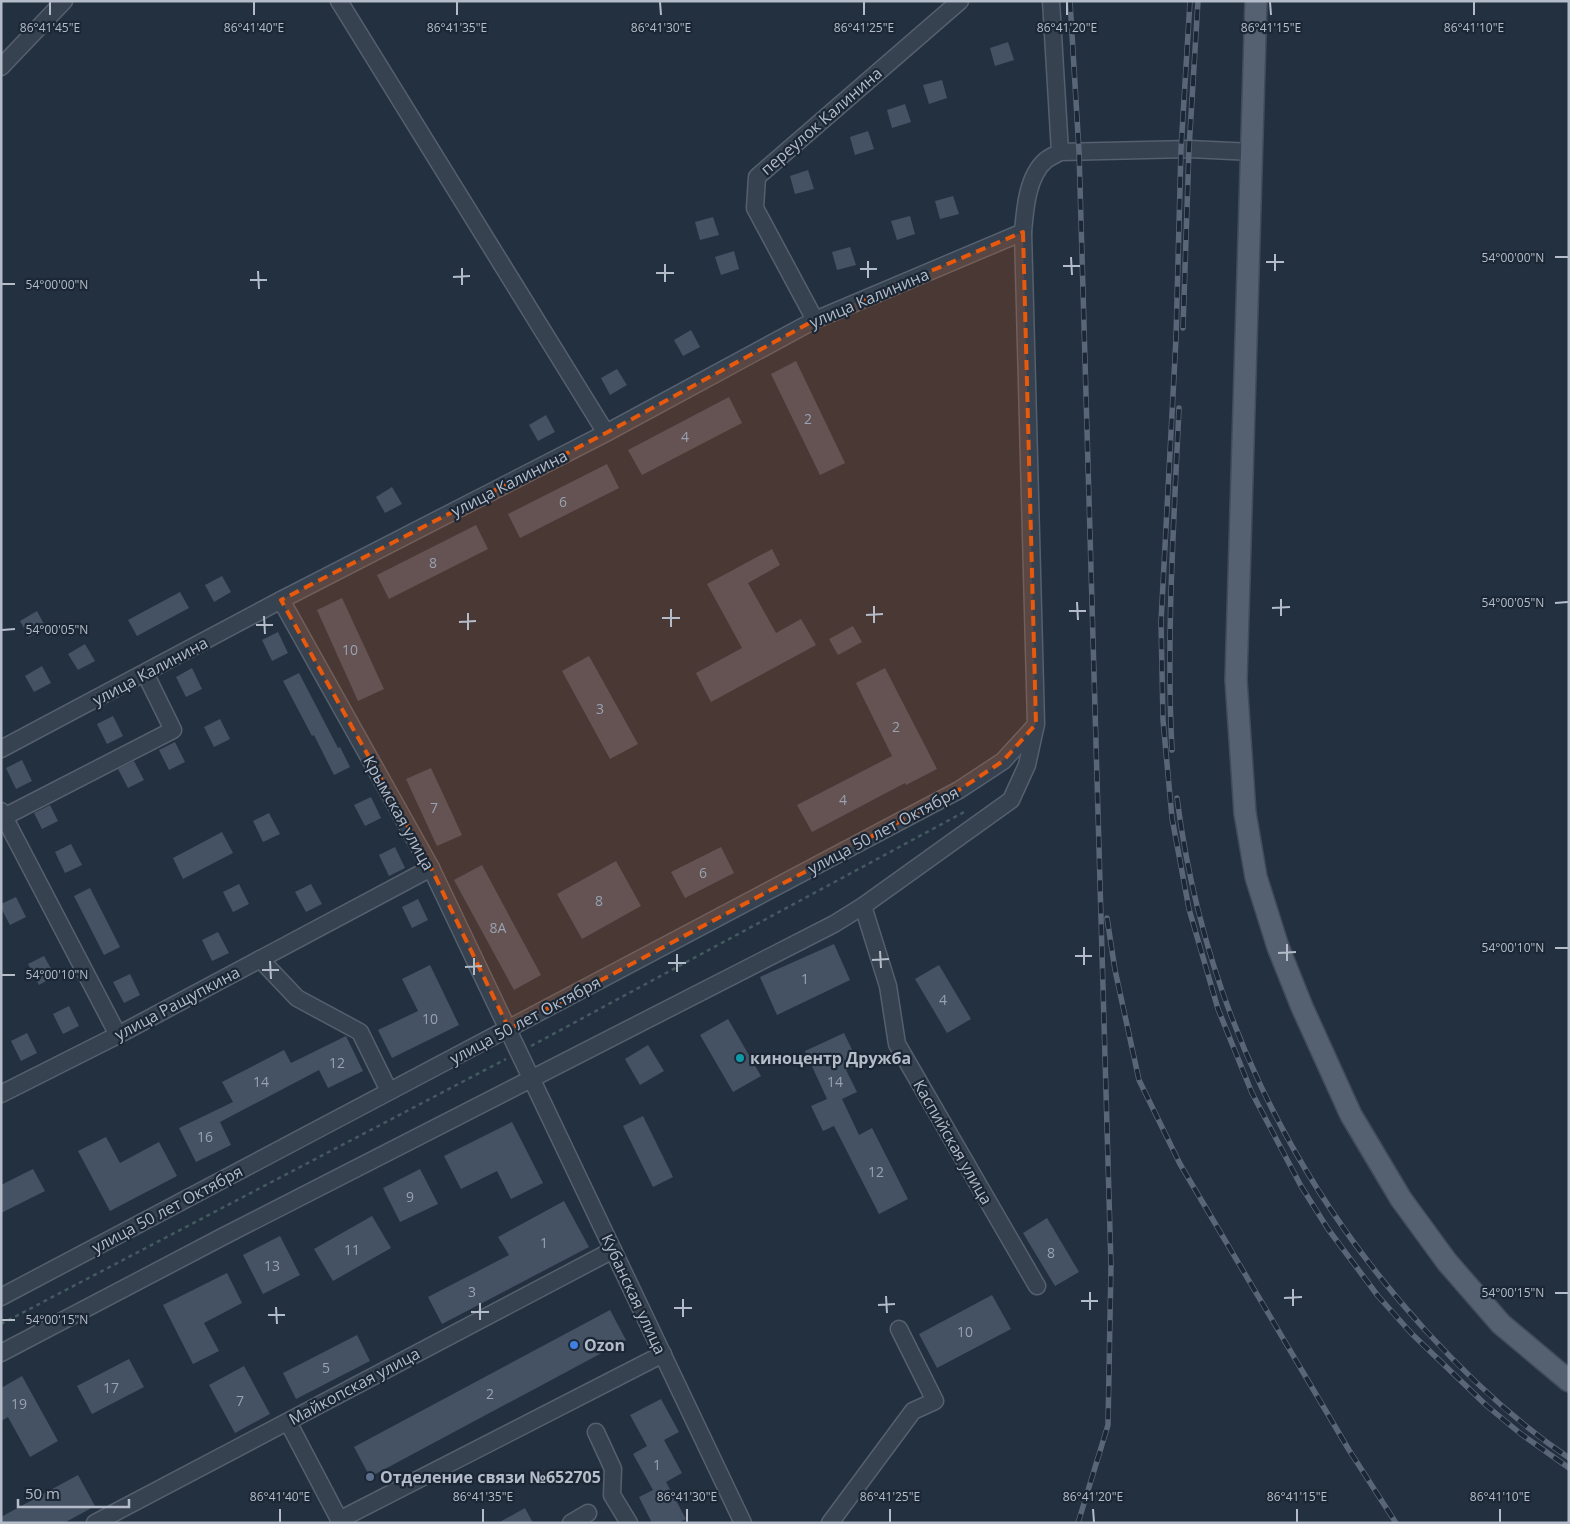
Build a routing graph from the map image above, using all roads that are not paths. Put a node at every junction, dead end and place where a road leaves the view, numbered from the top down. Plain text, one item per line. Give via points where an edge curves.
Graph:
1 (64, 1) edge
2 (340, 1) edge
3 (960, 1) edge
4 (1052, 1) edge
5 (1256, 1) edge
6 (1, 67) edge
7 (1060, 152) junction
8 (1253, 152) junction
9 (1023, 232) junction
10 (815, 320) junction
11 (606, 434) junction
12 (281, 600) junction
13 (145, 674) junction
14 (1036, 724) junction
15 (1, 750) edge
16 (3, 814) edge
17 (431, 868) junction
18 (863, 906) junction
19 (260, 959) junction
20 (509, 1030) junction
21 (118, 1034) junction
22 (519, 1052) joint
23 (532, 1078) junction
24 (390, 1092) junction
25 (1, 1094) edge
26 (613, 1250) junction
27 (1037, 1286) dead end
28 (1, 1298) edge
29 (899, 1329) dead end
30 (1, 1353) edge
31 (663, 1354) junction
32 (1569, 1382) edge
33 (288, 1422) junction
34 (596, 1432) dead end
35 (588, 1513) dead end
36 (736, 1519) edge
37 (340, 1521) edge
38 (95, 1523) edge
39 (571, 1523) edge
40 (629, 1523) edge
41 (830, 1523) edge

1 - 6 street
2 - 11 street
3 - 10 street, переулок Калинина via 757,177 755,208
4 - 7 street
5 - 8 main road
7 - 8 street via 1189,149
7 - 9 street via 1045,161 1034,177 1026,199
8 - 32 main road via 1236,680 1246,813 1256,878 1302,1007 1351,1115 1401,1199 1447,1262 1501,1324
9 - 10 street, улица Калинина
9 - 14 street
10 - 11 street, улица Калинина
11 - 12 street, улица Калинина
12 - 13 street, улица Калинина
12 - 17 street, Крымская улица
13 - 15 street, улица Калинина
13 - 16 street via 174,730
14 - 18 street via 1028,765 1011,800
14 - 20 street, улица 50 лет Октября via 1003,761 959,790
16 - 21 street
17 - 19 street, улица Ращупкина
17 - 20 street, Крымская улица
18 - 23 street via 834,924
18 - 27 street, Каспийская улица via 888,986 897,1044
19 - 21 street, улица Ращупкина
19 - 24 street via 297,998 360,1032
20 - 22 street, Крымская улица
20 - 24 street, улица 50 лет Октября
21 - 25 street, улица Ращупкина
22 - 23 street, Кубанская улица
23 - 26 street, Кубанская улица
23 - 30 street
24 - 28 street, улица 50 лет Октября
26 - 31 street, Кубанская улица
26 - 33 street, Майкопская улица
29 - 41 street via 935,1401 913,1411
31 - 36 street, Кубанская улица
31 - 37 street
33 - 37 street
33 - 38 street, Майкопская улица
34 - 40 street via 613,1469 612,1495
35 - 39 street

